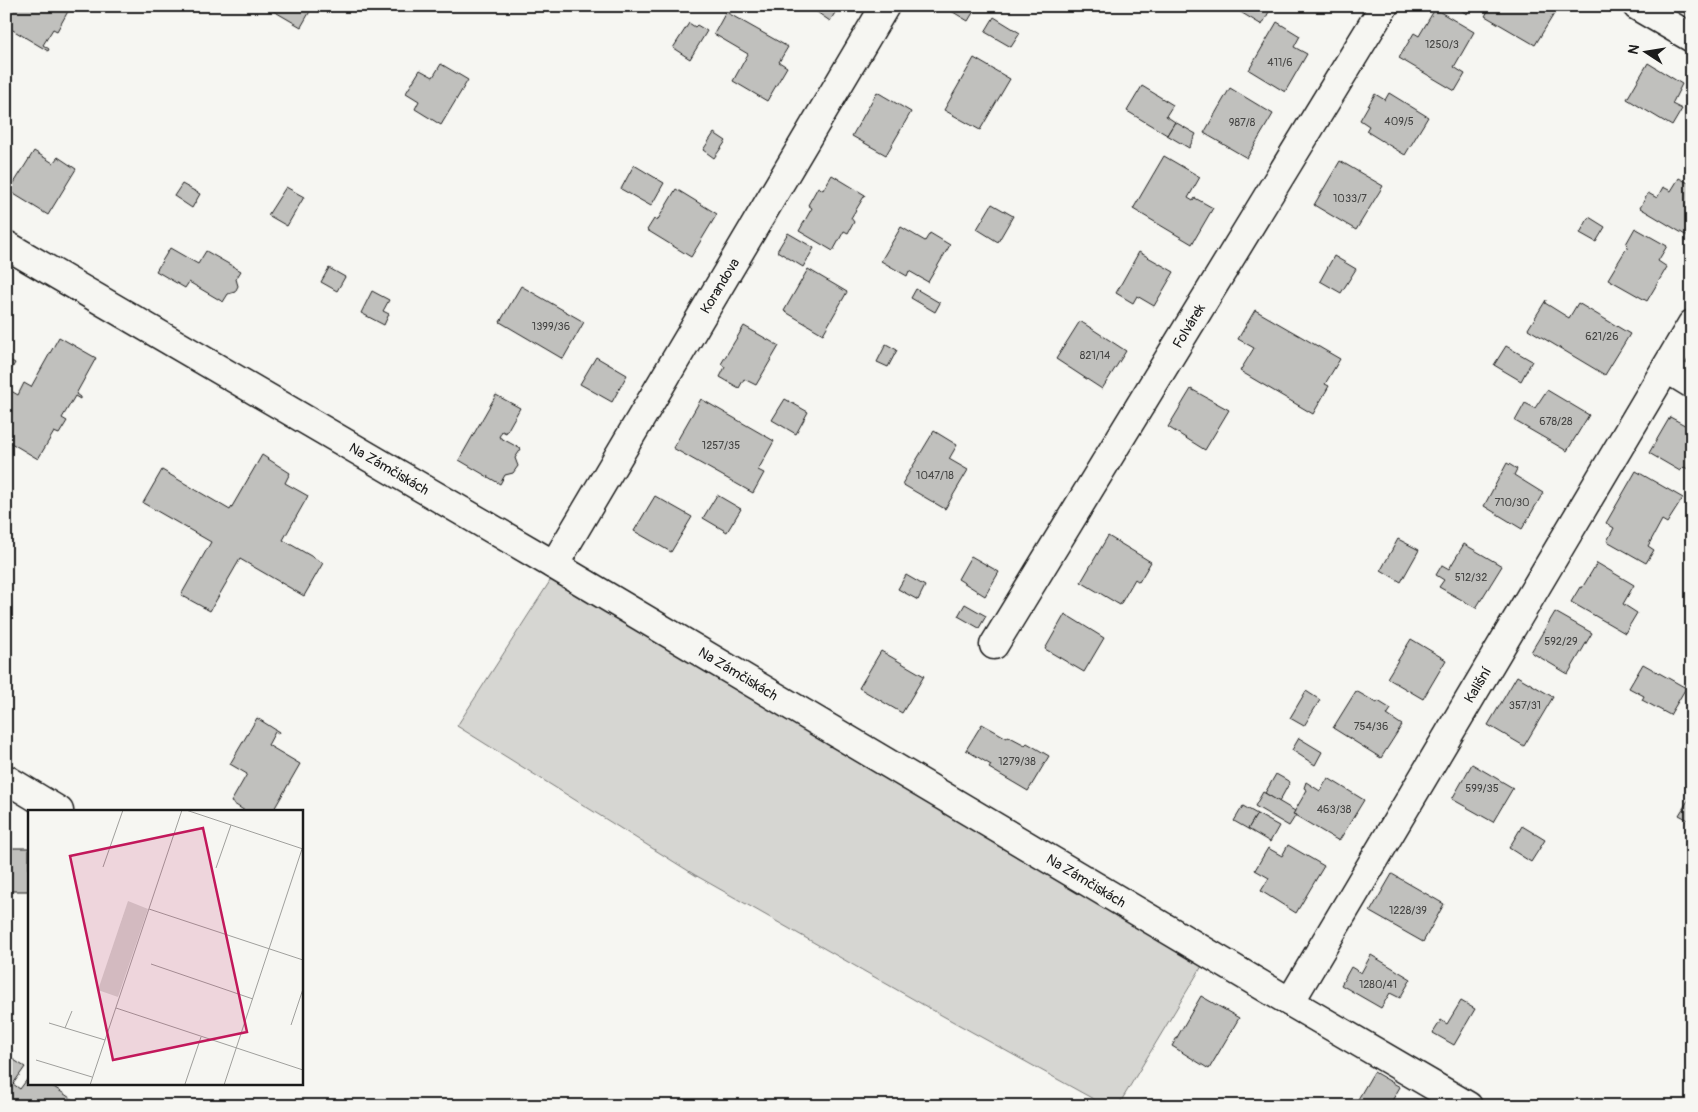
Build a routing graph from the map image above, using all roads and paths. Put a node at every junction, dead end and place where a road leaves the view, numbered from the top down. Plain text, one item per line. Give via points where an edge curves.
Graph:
1 (885, 6) edge
2 (1384, 6) edge
3 (1637, 6) edge
4 (1692, 38) edge
5 (6, 245) edge
6 (1692, 324) edge
7 (1666, 368) junction
8 (1692, 384) edge
9 (554, 565) junction
10 (994, 645) dead end
11 (6, 779) edge
12 (57, 810) edge
13 (1290, 1002) junction
14 (1468, 1106) edge

1 - 9 street, Korandova
2 - 10 street, Folvárek
3 - 4 street
5 - 9 street, Na Zámčiskách
6 - 7 street, Kališní
7 - 8 street
7 - 13 street, Kališní
9 - 13 street, Na Zámčiskách
11 - 12 street
13 - 14 street, Na Zámčiskách

